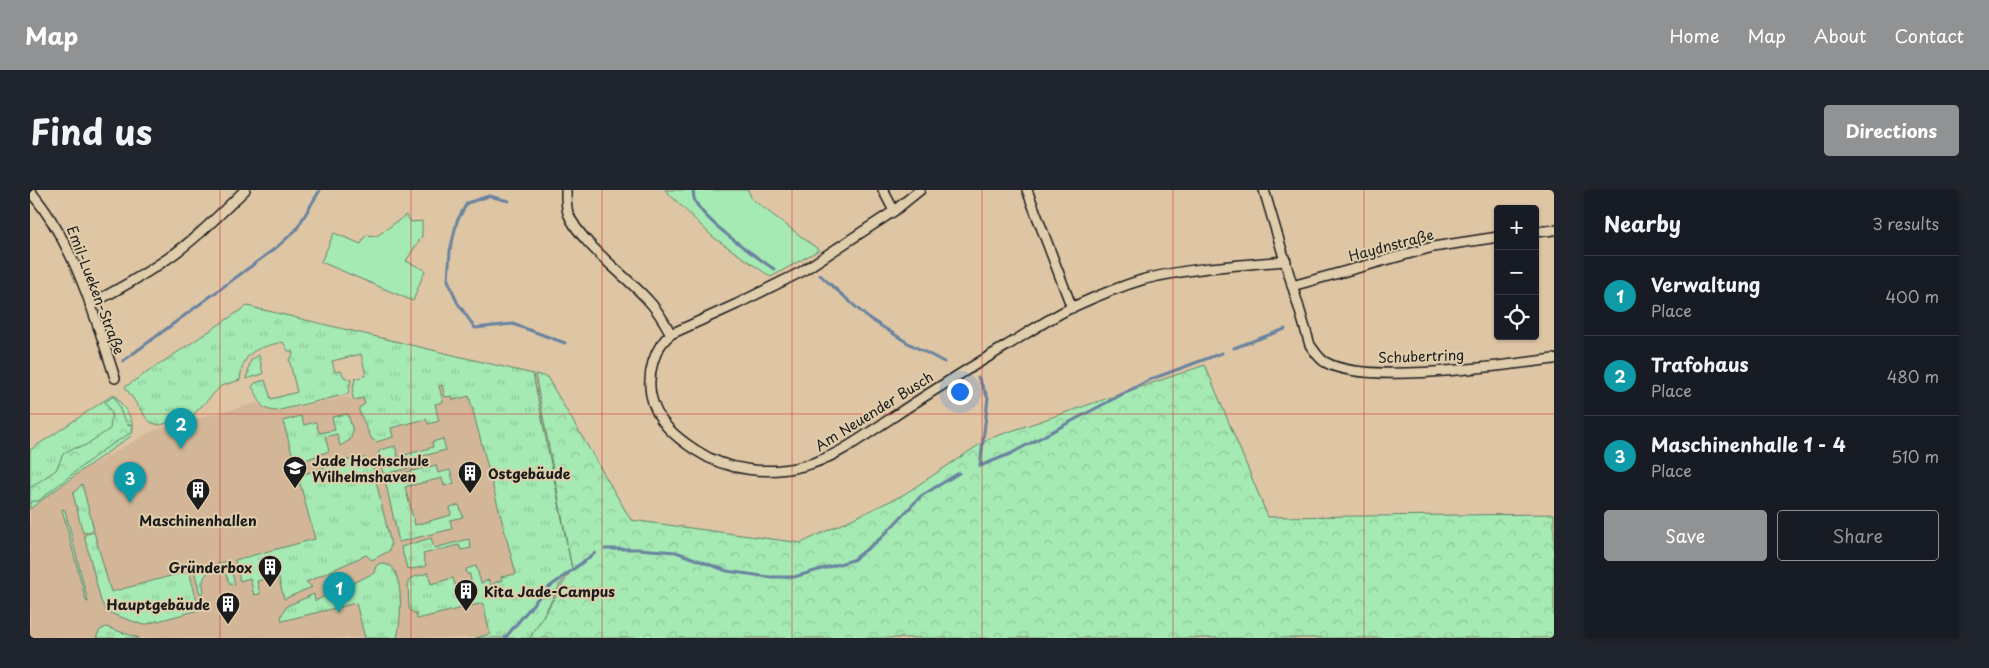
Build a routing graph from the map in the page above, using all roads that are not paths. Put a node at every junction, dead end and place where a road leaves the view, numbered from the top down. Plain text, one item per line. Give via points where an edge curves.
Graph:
1 (30, 190) edge
2 (245, 190) edge
3 (566, 190) edge
4 (883, 190) edge
5 (920, 190) edge
6 (1026, 190) edge
7 (1264, 190) edge
8 (894, 211) junction
9 (1554, 230) edge
10 (1539, 232) edge
11 (1494, 238) edge
12 (1286, 261) junction
13 (1292, 286) junction
14 (90, 304) junction
15 (1072, 308) junction
16 (671, 334) junction
17 (1554, 359) edge
18 (115, 378) dead end

1 - 14 street, Emil-Lueken-Straße via 55,224
2 - 14 street via 168,259
3 - 16 street via 568,212 584,237 648,299
4 - 8 street
5 - 8 street, Am Neuender Busch
6 - 15 street
7 - 12 street, Schubertring
8 - 16 street, Am Neuender Busch via 790,279
9 - 10 street
11 - 13 street, Haydnstraße via 1433,247
12 - 13 street, Schubertring
12 - 15 street, Am Neuender Busch via 1165,275 1130,284
13 - 17 street, Schubertring via 1310,344 1324,362 1348,370 1396,374
14 - 18 street, Emil-Lueken-Straße
15 - 16 street, Am Neuender Busch via 824,459 782,470 760,471 719,462 701,454 670,432 652,404 650,389 654,359

